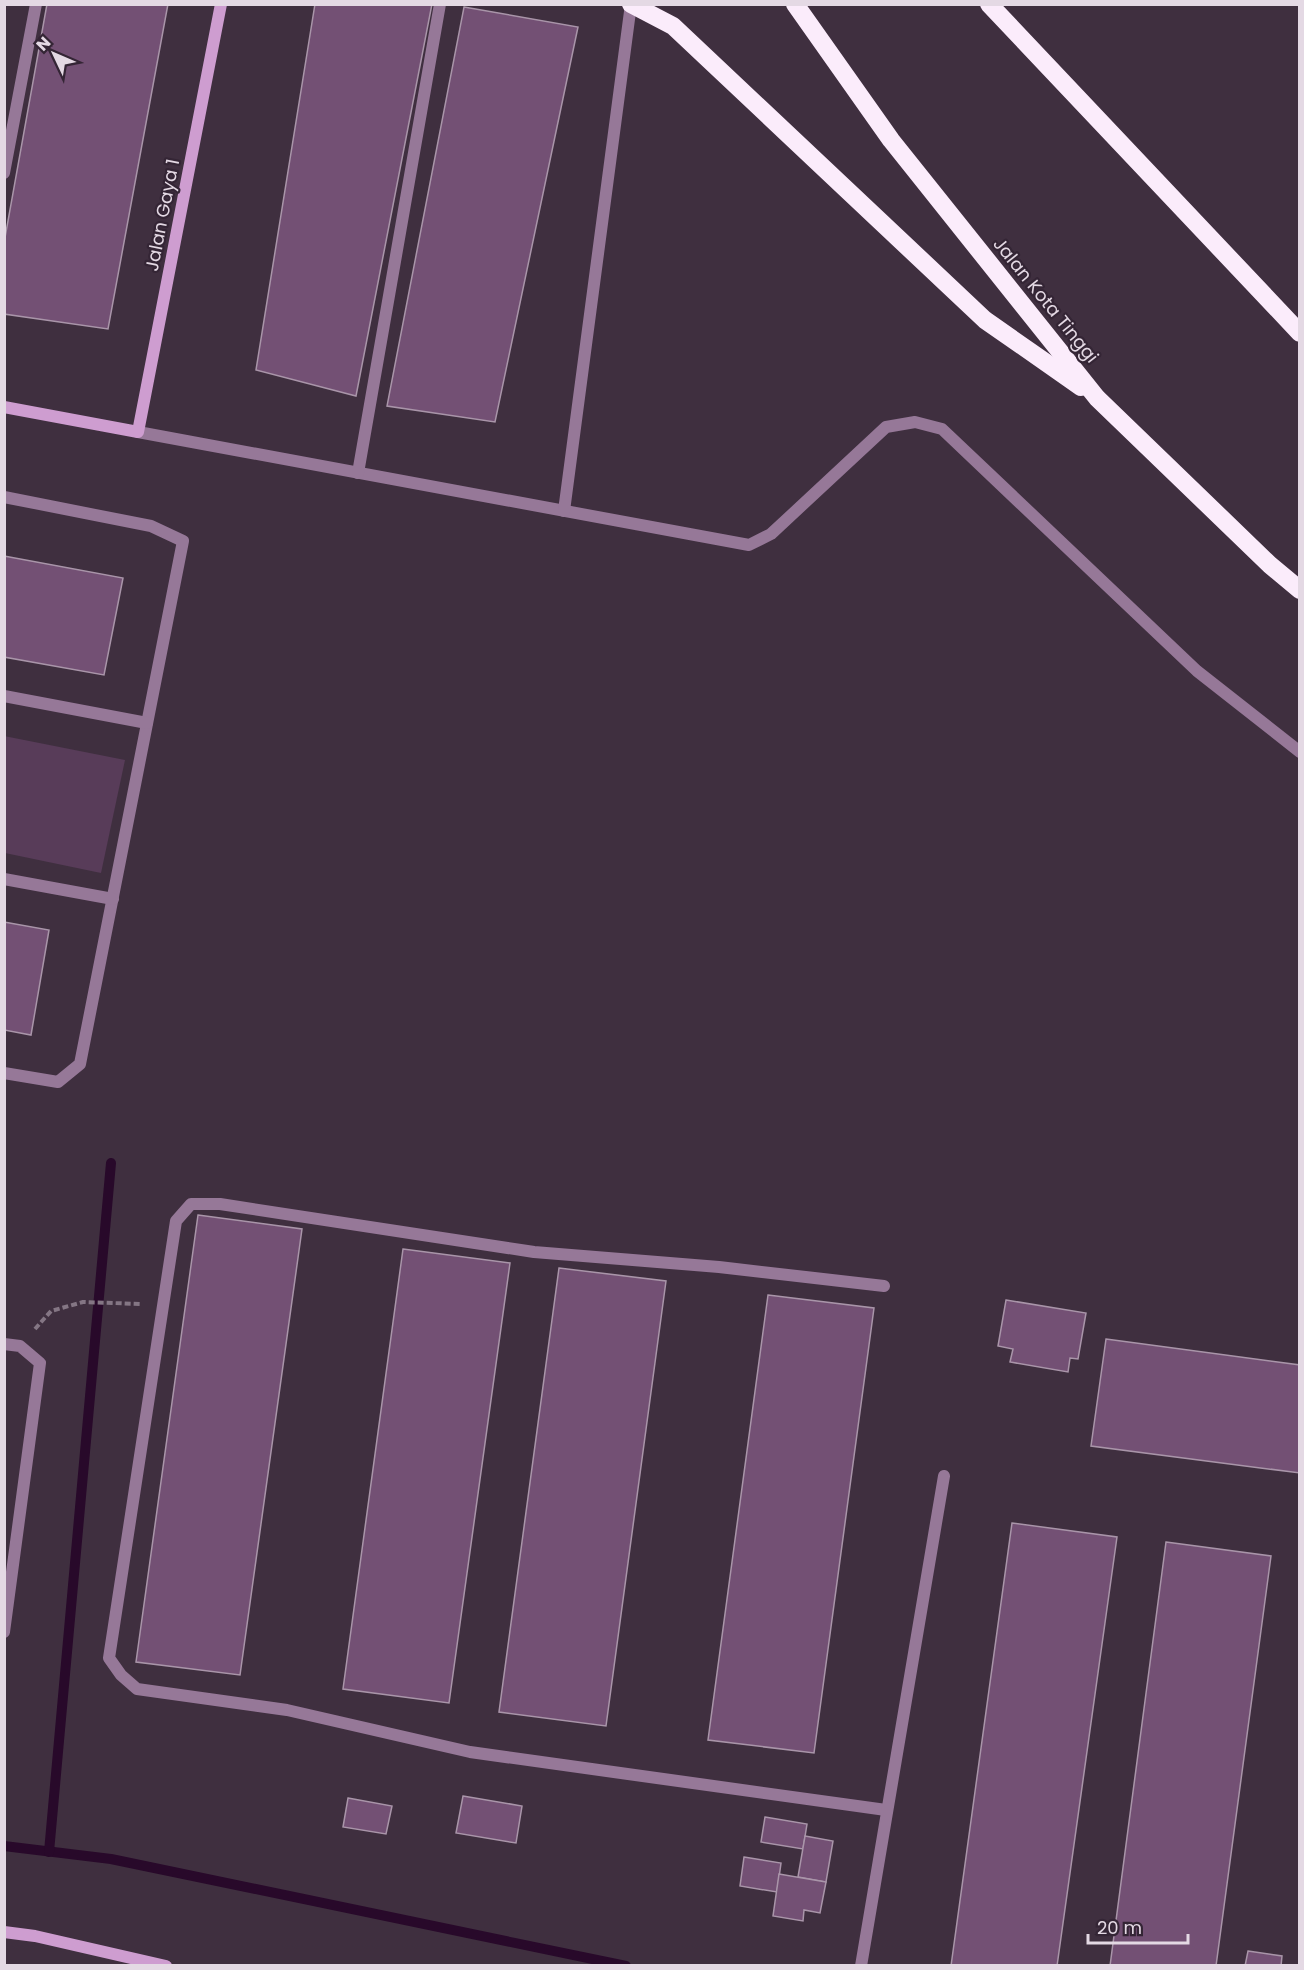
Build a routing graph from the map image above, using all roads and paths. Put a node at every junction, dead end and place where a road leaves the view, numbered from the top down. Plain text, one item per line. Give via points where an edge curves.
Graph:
1 (36, 4) edge
2 (221, 4) edge
3 (440, 4) edge
4 (631, 4) edge
5 (795, 4) edge
6 (989, 4) edge
7 (4, 172) edge
8 (1299, 333) edge
9 (1097, 398) junction
10 (4, 407) edge
11 (138, 432) junction
12 (358, 473) junction
13 (4, 497) edge
14 (564, 512) junction
15 (1299, 590) edge
16 (4, 696) edge
17 (147, 723) junction
18 (1299, 752) edge
19 (4, 879) edge
20 (113, 898) junction
21 (4, 1073) edge
22 (885, 1286) dead end
23 (113, 1302) dead end
24 (4, 1344) edge
25 (20, 1346) junction
26 (944, 1476) dead end
27 (4, 1632) edge
28 (886, 1810) junction
29 (4, 1932) edge
30 (166, 1965) edge
31 (861, 1965) edge

1 - 7 street
2 - 11 street, Jalan Gaya 1
3 - 12 street
4 - 9 highway via 673,26 985,320
4 - 14 street
5 - 9 highway, Jalan Kota Tinggi via 891,140
6 - 8 highway
9 - 15 highway, Jalan Kota Tinggi
10 - 11 street
11 - 12 street
12 - 14 street
13 - 17 street via 151,526 183,541
14 - 18 street via 749,545 771,534 886,427 915,422 942,429 1197,671
16 - 17 street
17 - 20 street
19 - 20 street
20 - 21 street via 80,1064 58,1082
22 - 28 street via 534,1252 220,1204 191,1204 176,1221 109,1658 121,1676 137,1689 287,1710 470,1752
23 - 25 path via 83,1302 51,1311
24 - 25 street
25 - 27 street via 40,1362
26 - 28 street
28 - 31 street
29 - 30 street

